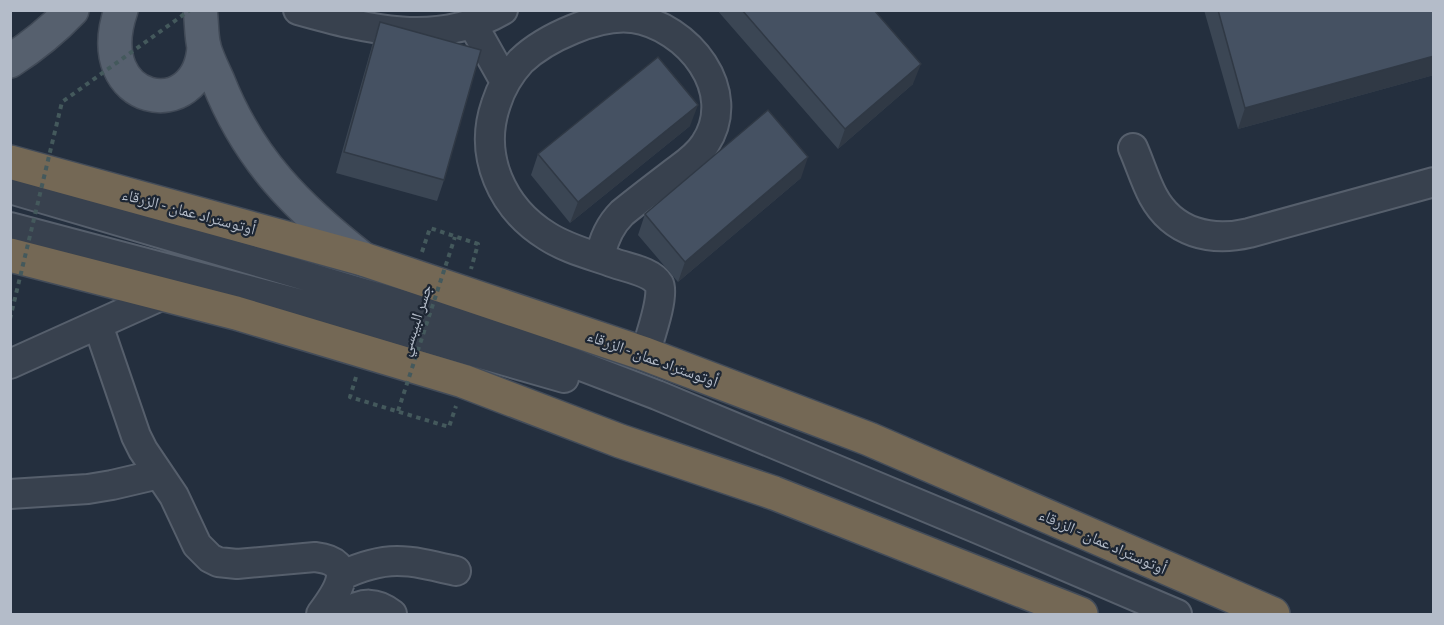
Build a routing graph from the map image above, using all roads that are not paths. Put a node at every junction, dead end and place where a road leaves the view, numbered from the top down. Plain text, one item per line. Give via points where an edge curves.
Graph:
1 (72, 10) edge
2 (121, 10) edge
3 (298, 10) edge
4 (503, 10) edge
5 (203, 19) edge
6 (473, 25) junction
7 (10, 61) edge
8 (505, 82) junction
9 (1133, 148) dead end
10 (10, 162) edge
11 (1434, 182) edge
12 (10, 189) edge
13 (10, 227) edge
14 (10, 255) edge
15 (600, 258) junction
16 (363, 259) junction
17 (163, 295) junction
18 (98, 325) junction
19 (645, 354) junction
20 (10, 364) edge
21 (159, 474) junction
22 (10, 494) edge
23 (456, 571) dead end
24 (341, 576) junction
25 (1070, 612) edge
26 (321, 615) edge
27 (346, 615) edge
28 (392, 615) edge
29 (1146, 615) edge
30 (1177, 615) edge
31 (1273, 615) edge

1 - 7 main road via 30,49
2 - 5 main road via 114,39 118,64 129,84 156,95 172,94 197,76 203,62
3 - 6 street via 401,33 425,34
4 - 6 street
5 - 16 main road via 224,97 244,135 298,204
6 - 8 street
8 - 15 street via 495,105 490,147 503,193 515,209 547,236
8 - 15 street via 539,46 586,24 621,17 663,29 695,55 710,74 717,111 705,145 622,213 606,233
9 - 11 street via 1164,211 1178,224 1213,237 1249,233
10 - 16 highway, أوتوستراد عمان - الزرقاء
12 - 30 street via 482,328 657,395
13 - 29 street via 411,334 652,406
14 - 17 highway
15 - 19 street via 658,282 661,292
16 - 19 highway, أوتوستراد عمان - الزرقاء
17 - 18 street
17 - 25 highway via 237,313 463,381 620,441 774,492
18 - 20 street
18 - 21 street via 130,422
19 - 31 highway, أوتوستراد عمان - الزرقاء via 869,439
21 - 22 street via 88,489
21 - 24 street via 197,545 210,558 227,564 327,558
23 - 24 street via 396,560 377,562
24 - 26 street via 338,592
27 - 28 street via 355,607 375,604

